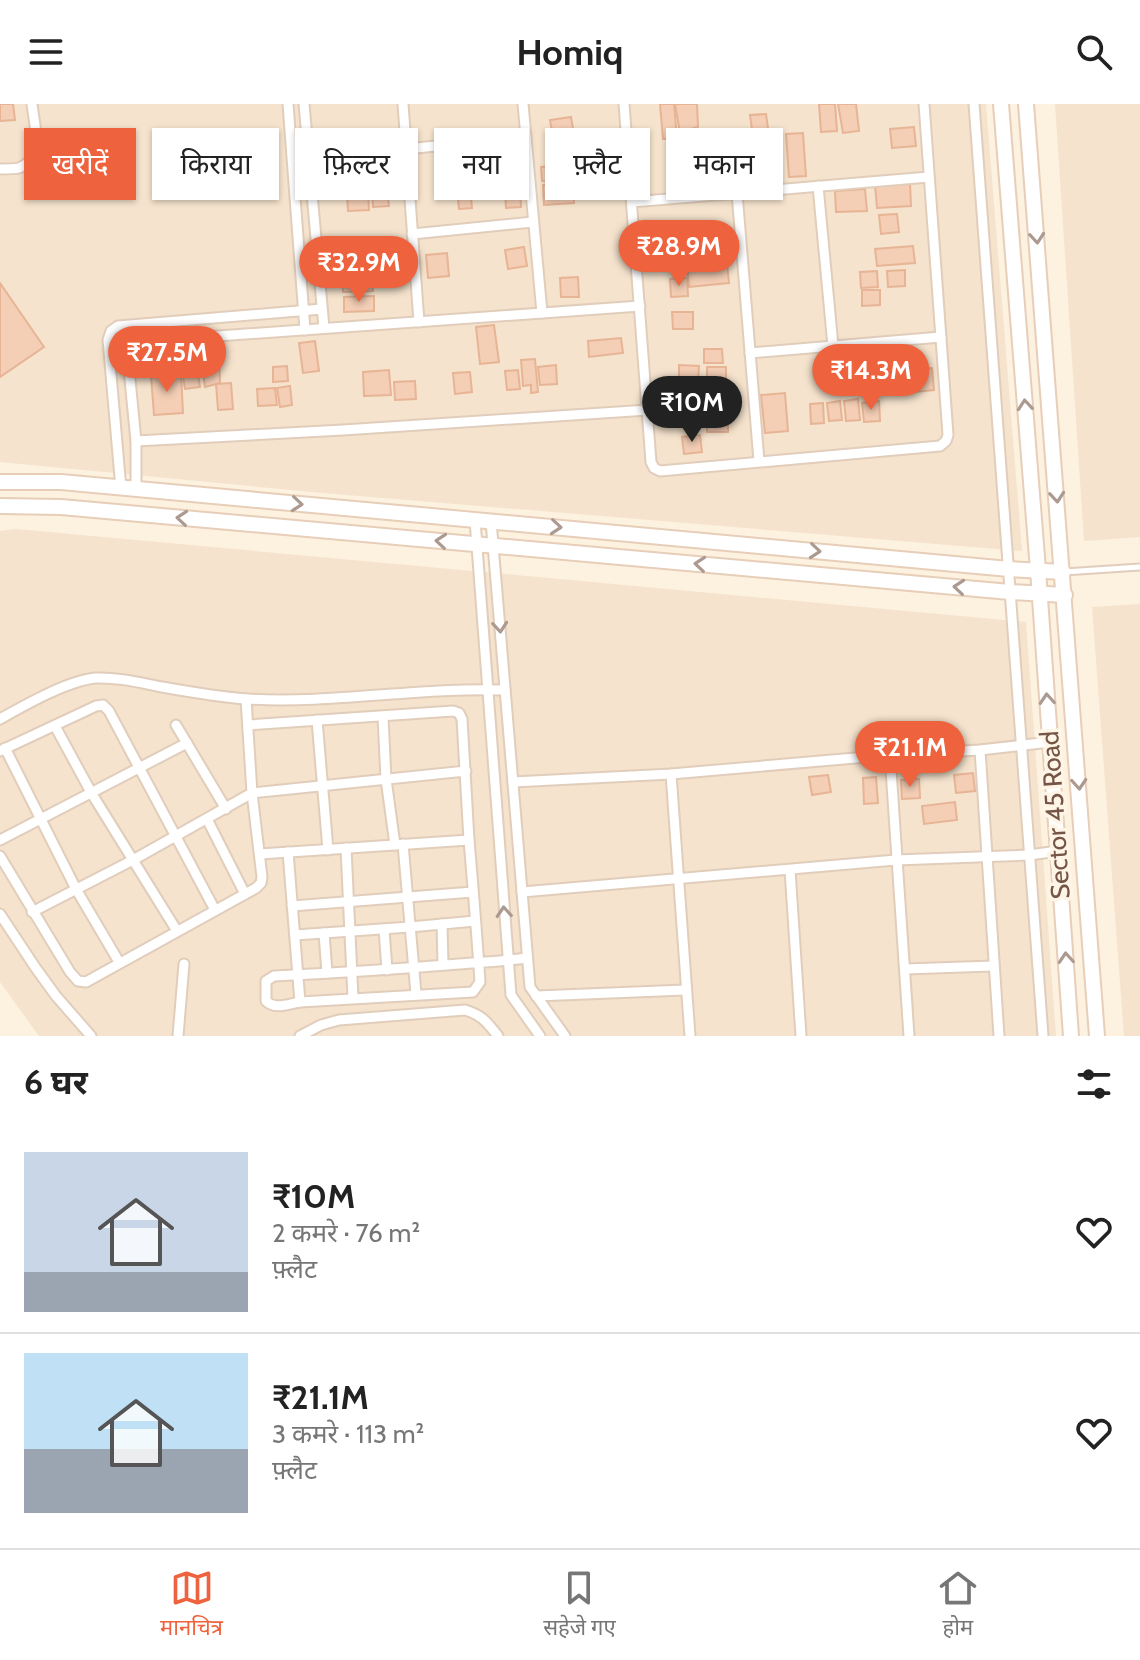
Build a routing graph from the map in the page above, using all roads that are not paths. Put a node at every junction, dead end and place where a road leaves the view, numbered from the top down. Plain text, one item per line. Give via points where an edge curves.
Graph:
1 (32, 104) edge
2 (288, 104) edge
3 (304, 104) edge
4 (403, 104) edge
5 (523, 104) edge
6 (624, 104) edge
7 (924, 104) edge
8 (974, 104) edge
9 (1001, 104) edge
10 (1026, 104) edge
11 (405, 128) edge
12 (525, 128) edge
13 (0, 169) edge
14 (529, 173) edge
15 (929, 177) junction
16 (818, 186) junction
17 (783, 189) edge
18 (666, 199) edge
19 (410, 200) edge
20 (738, 200) edge
21 (632, 202) junction
22 (533, 222) junction
23 (412, 234) junction
24 (640, 306) junction
25 (322, 309) junction
26 (303, 310) junction
27 (542, 313) junction
28 (419, 322) junction
29 (324, 328) junction
30 (305, 330) junction
31 (111, 331) junction
32 (941, 337) junction
33 (129, 344) junction
34 (833, 346) junction
35 (750, 353) junction
36 (648, 410) junction
37 (136, 441) junction
38 (759, 461) junction
39 (0, 482) edge
40 (128, 489) junction
41 (0, 506) edge
42 (475, 520) junction
43 (491, 521) junction
44 (477, 544) junction
45 (493, 545) junction
46 (1140, 567) edge
47 (1009, 569) junction
48 (1038, 570) junction
49 (1063, 572) junction
50 (1010, 592) junction
51 (1039, 594) junction
52 (1065, 595) junction
53 (487, 689) junction
54 (505, 690) junction
55 (246, 699) junction
56 (383, 717) junction
57 (0, 719) edge
58 (317, 720) junction
59 (176, 725) dead end
60 (248, 725) junction
61 (55, 726) junction
62 (1050, 742) junction
63 (187, 743) junction
64 (1022, 746) junction
65 (3, 750) edge
66 (980, 750) junction
67 (890, 755) junction
68 (140, 768) junction
69 (466, 771) junction
70 (671, 774) junction
71 (386, 779) junction
72 (513, 782) junction
73 (322, 786) junction
74 (252, 793) junction
75 (92, 794) junction
76 (226, 809) junction
77 (207, 819) junction
78 (40, 820) junction
79 (175, 836) junction
80 (0, 840) edge
81 (469, 840) junction
82 (399, 845) junction
83 (346, 848) junction
84 (328, 850) junction
85 (1058, 851) junction
86 (288, 852) junction
87 (260, 854) junction
88 (1029, 855) junction
89 (0, 856) edge
90 (988, 856) junction
91 (133, 860) junction
92 (896, 860) junction
93 (790, 870) junction
94 (679, 879) junction
95 (76, 889) junction
96 (473, 892) junction
97 (522, 892) junction
98 (245, 894) junction
99 (408, 897) junction
100 (348, 901) junction
101 (292, 906) junction
102 (215, 910) junction
103 (32, 912) junction
104 (0, 914) edge
105 (475, 921) junction
106 (442, 924) junction
107 (410, 927) junction
108 (384, 929) junction
109 (177, 931) junction
110 (349, 931) junction
111 (324, 933) junction
112 (295, 935) junction
113 (527, 958) junction
114 (507, 961) junction
115 (119, 962) junction
116 (478, 962) junction
117 (184, 964) dead end
118 (443, 965) junction
119 (993, 966) junction
120 (413, 968) junction
121 (905, 969) junction
122 (387, 970) junction
123 (351, 972) junction
124 (327, 973) junction
125 (298, 975) junction
126 (685, 990) junction
127 (416, 994) junction
128 (536, 996) junction
129 (353, 998) junction
130 (300, 1002) junction
131 (91, 1036) edge
132 (178, 1036) edge
133 (300, 1036) edge
134 (498, 1036) edge
135 (540, 1036) edge
136 (565, 1036) edge
137 (690, 1036) edge
138 (801, 1036) edge
139 (909, 1036) edge
140 (999, 1036) edge
141 (1043, 1036) edge
142 (1071, 1036) edge
143 (1097, 1036) edge

1 - 13 street via 36,149 31,160 19,168
2 - 26 street
3 - 25 street
4 - 11 street
5 - 12 street
6 - 21 street
7 - 15 street
8 - 47 street
48 -> 9 street, Sector 45 Road
10 -> 49 street, Sector 45 Road
14 - 22 street
15 - 16 street
15 - 32 street
16 - 17 street
16 - 34 street
18 - 21 street
19 - 23 street
20 - 35 street
21 - 24 street
22 - 23 street
22 - 27 street
23 - 28 street
24 - 27 street
24 - 36 street
25 - 26 street
25 - 29 street
26 - 30 street
26 - 31 street via 118,326
27 - 28 street
28 - 29 street
29 - 30 street
30 - 33 street
31 - 33 street
31 - 40 street via 116,442
32 - 34 street
32 - 38 street via 948,435 940,446
33 - 37 street
34 - 35 street
35 - 38 street
36 - 37 street
36 - 38 street via 651,462 660,471
37 - 40 street
39 - 40 street
40 -> 42 street
44 -> 41 street
42 - 43 street
42 - 44 street
43 - 45 street
43 -> 47 street
44 - 45 street
44 - 53 street
50 -> 45 street
45 -> 54 street
46 - 49 lane
47 - 48 street
47 - 50 street
48 - 49 street
48 - 51 street, Sector 45 Road
49 - 52 street, Sector 45 Road
50 - 51 street
50 - 64 street
51 - 52 street
62 -> 51 street, Sector 45 Road
52 -> 143 street, Sector 45 Road
53 - 54 street
53 - 55 street
114 -> 53 street
54 - 72 street
55 - 57 street via 94,678
55 - 60 street
56 - 58 street
56 - 69 street via 459,713
56 - 71 street
58 - 60 street
58 - 73 street
59 - 63 street
60 - 74 street
61 - 65 street
61 - 68 street via 103,705
61 - 75 street
62 - 64 street
62 - 85 street, Sector 45 Road
63 - 68 street
63 - 76 street
64 - 66 street
64 - 88 street
65 - 78 street
66 - 67 street
66 - 90 street
67 - 70 street
67 - 92 street
68 - 75 street
68 - 79 street
69 - 71 street
69 - 81 street
70 - 72 street
70 - 94 street
71 - 73 street
71 - 82 street
72 - 97 street
73 - 74 street
73 - 84 street
74 - 76 street
74 - 87 street
75 - 78 street
75 - 91 street
76 - 77 street
77 - 79 street
77 - 98 street
78 - 80 street
78 - 95 street
79 - 91 street
79 - 102 street
81 - 82 street
81 - 96 street
82 - 83 street
82 - 99 street
83 - 84 street
83 - 100 street
84 - 86 street
85 - 88 street
142 -> 85 street, Sector 45 Road
86 - 87 street
86 - 101 street
87 - 98 street via 261,883
88 - 90 street
88 - 141 street
89 - 103 street
90 - 92 street
90 - 119 street
91 - 95 street
91 - 109 street
92 - 93 street
92 - 121 street
93 - 94 street
93 - 138 street
94 - 97 street
94 - 126 street
95 - 103 street
95 - 115 street
96 - 99 street
96 - 105 street
97 - 113 street
98 - 102 street
99 - 100 street
99 - 107 street
100 - 101 street
100 - 110 street
101 - 112 street
102 - 109 street
103 - 115 street via 78,981 86,982
104 - 131 street via 56,996
105 - 106 street
105 - 116 street
106 - 107 street
106 - 118 street
107 - 108 street
107 - 120 street
108 - 110 street
108 - 122 street
109 - 115 street
110 - 111 street
110 - 123 street
111 - 112 street
111 - 124 street
112 - 125 street
113 - 114 street
113 - 128 street
114 - 116 street
114 - 135 street via 511,995
116 - 118 street
116 - 127 street via 480,982 473,992
117 - 132 street
118 - 120 street
119 - 121 street
119 - 140 street
120 - 122 street
120 - 127 street
121 - 139 street
122 - 123 street
123 - 124 street
123 - 129 street
124 - 125 street
125 - 130 street
125 - 130 street via 269,978 266,1001 276,1007
126 - 128 street
126 - 137 street
127 - 129 street
128 - 136 street
129 - 130 street
133 - 134 street via 339,1020 465,1010 477,1013

